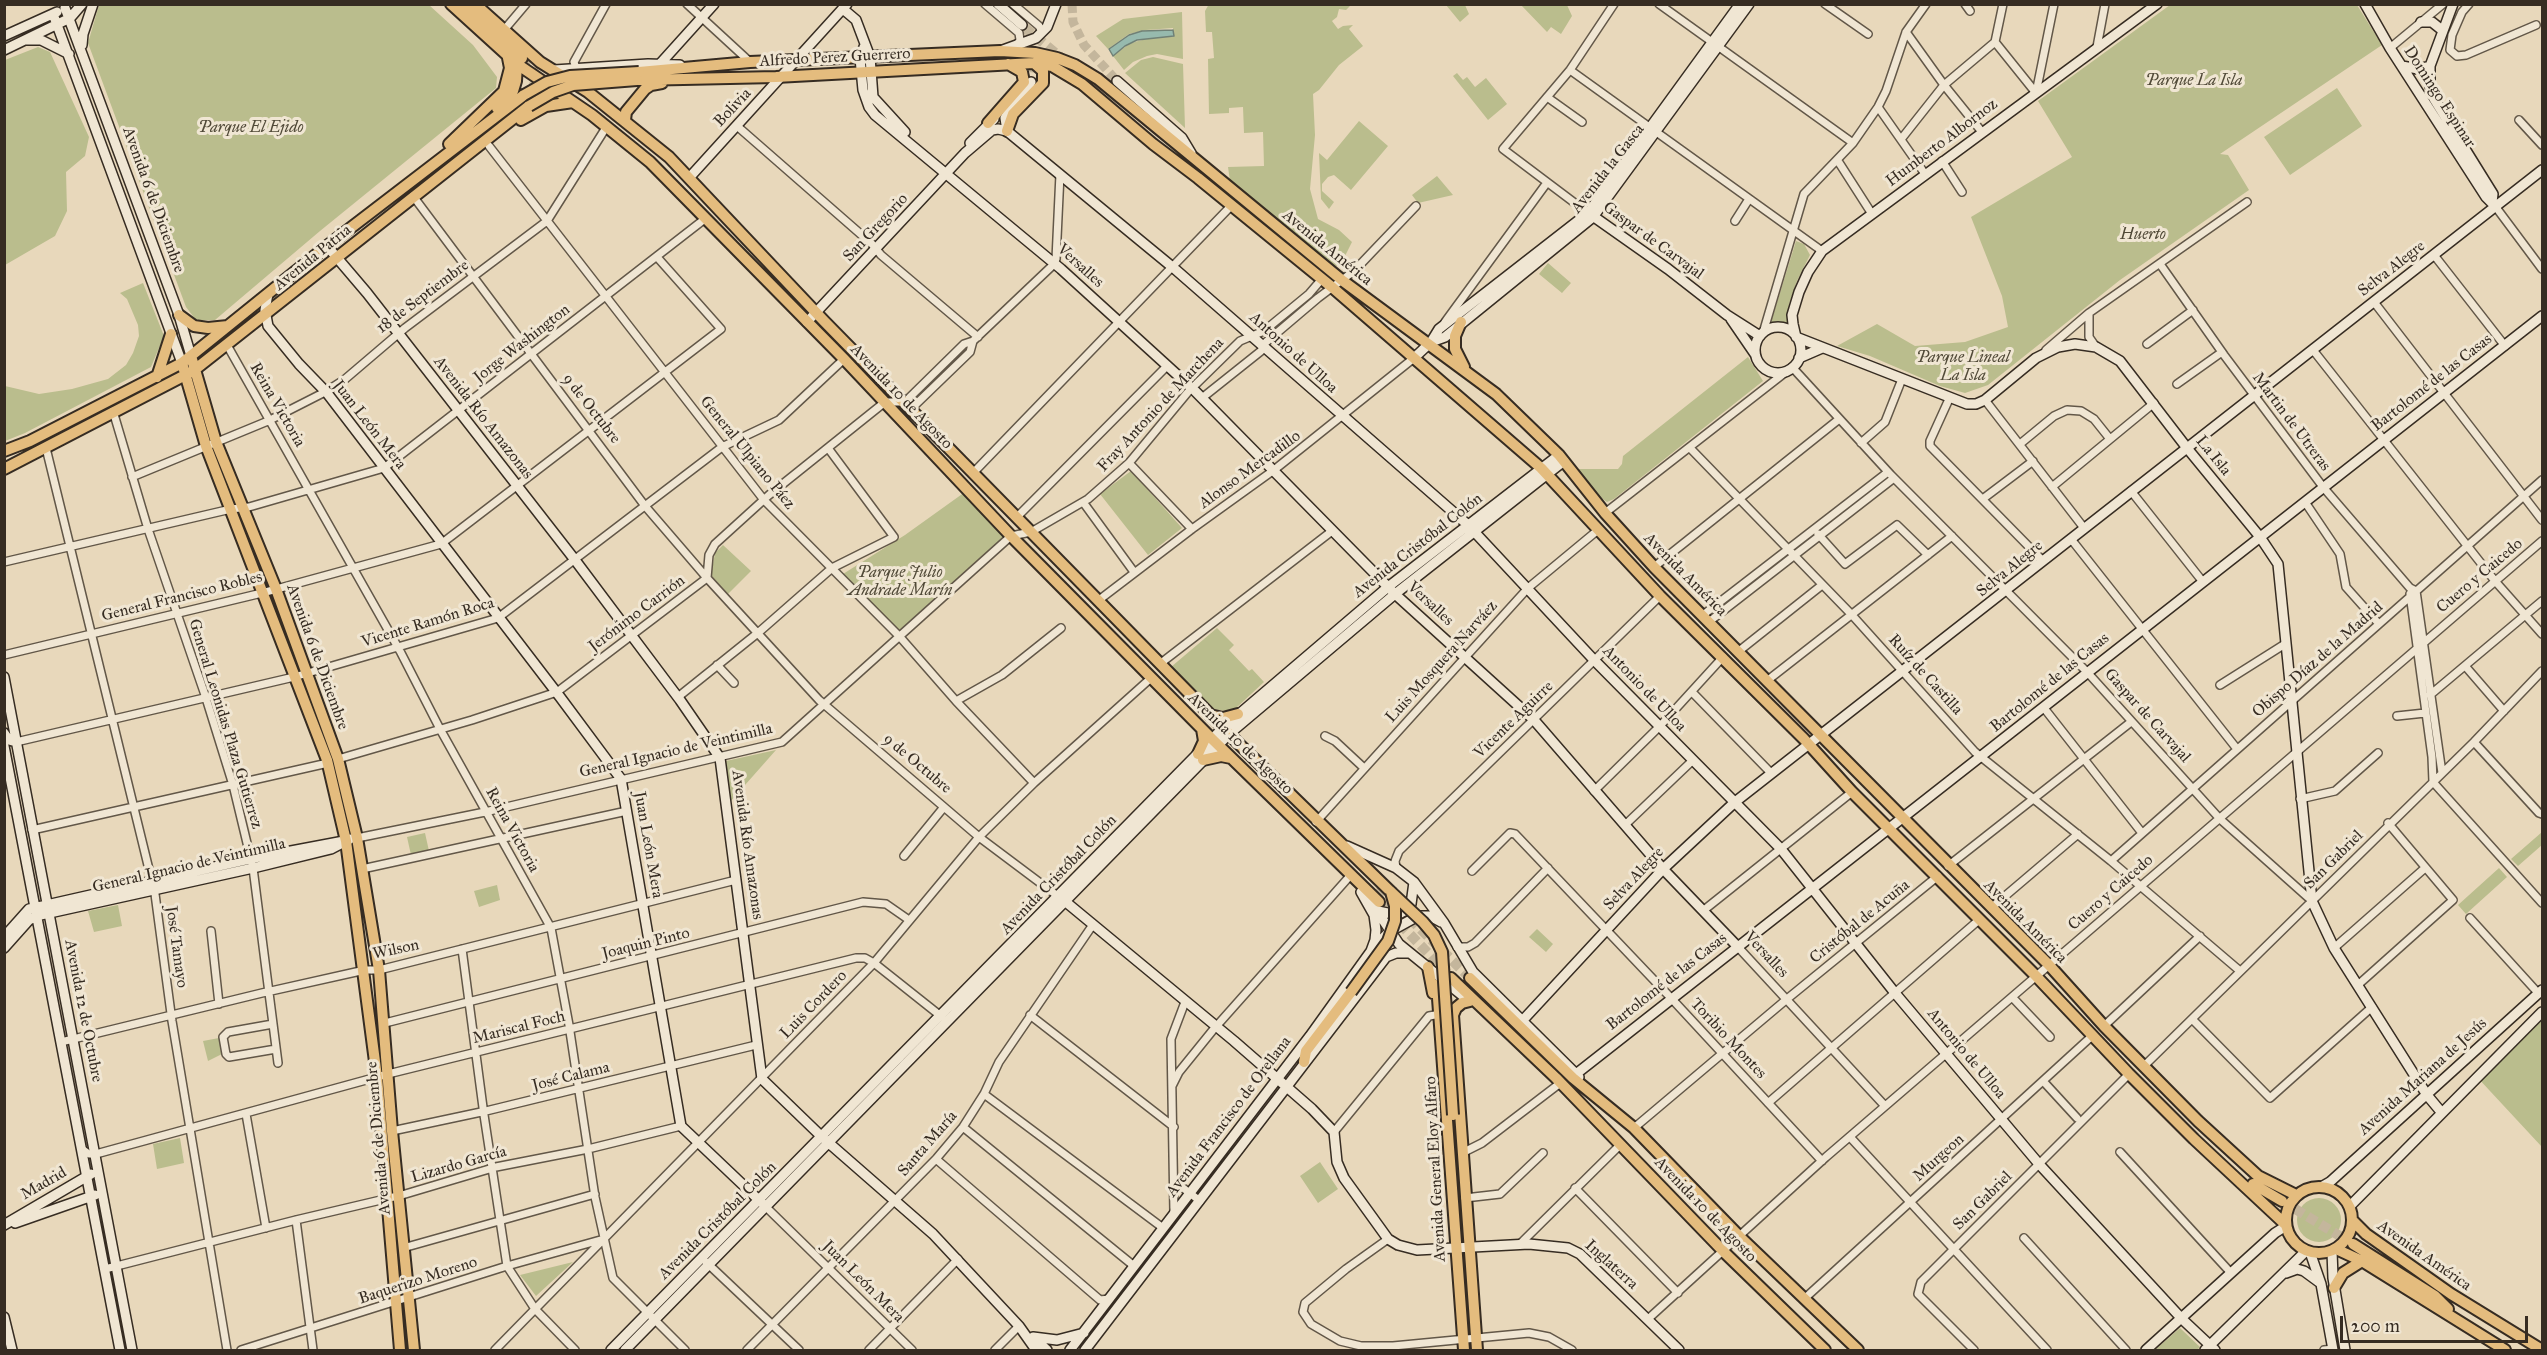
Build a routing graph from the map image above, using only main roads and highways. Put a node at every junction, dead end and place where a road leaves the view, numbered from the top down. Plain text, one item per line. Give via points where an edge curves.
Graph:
1 (451, 4) edge
2 (464, 4) edge
3 (475, 4) edge
4 (1000, 51) joint
5 (516, 59) junction
6 (1005, 63) junction
7 (1034, 63) junction
8 (690, 73) junction
9 (638, 76) junction
10 (1105, 94) tunnel mouth
11 (526, 101) junction
12 (574, 102) junction
13 (624, 120) junction
14 (988, 123) road end
15 (1007, 131) road end
16 (1198, 178) junction
17 (402, 188) junction
18 (417, 192) junction
19 (179, 315) road end
20 (1461, 322) road end
21 (228, 326) junction
22 (171, 334) road end
23 (215, 355) junction
24 (187, 359) junction
25 (1466, 370) junction
26 (191, 372) junction
27 (157, 377) junction
28 (171, 384) junction
29 (196, 392) junction
30 (211, 444) junction
31 (4, 451) edge
32 (4, 470) edge
33 (300, 675) junction
34 (1238, 714) road end
35 (1210, 715) junction
36 (1202, 728) junction
37 (1232, 759) junction
38 (1320, 826) junction
39 (352, 839) junction
40 (1378, 886) tunnel mouth
41 (1391, 892) junction
42 (1379, 906) tunnel mouth
43 (1428, 967) road end
44 (1451, 978) tunnel mouth
45 (1470, 978) tunnel mouth
46 (1437, 985) dead end
47 (1470, 1001) road end
48 (1304, 1062) road end
49 (1449, 1119) junction
50 (2198, 1121) junction
51 (2194, 1138) junction
52 (1462, 1149) junction
53 (2267, 1192) junction
54 (2296, 1195) junction
55 (2282, 1201) tunnel mouth
56 (2353, 1221) junction
57 (2286, 1225) junction
58 (2353, 1244) tunnel mouth
59 (2334, 1250) junction
60 (2362, 1261) junction
61 (2334, 1288) road end
62 (2435, 1296) junction
63 (2491, 1318) junction
64 (2466, 1326) junction
65 (400, 1350) edge
66 (414, 1350) edge
67 (1464, 1350) edge
68 (1477, 1350) edge
69 (1825, 1350) edge
70 (1858, 1350) edge
71 (2505, 1350) edge
72 (2542, 1350) edge

1 - 5 main road, Avenida 10 de Agosto
2 - 5 main road
3 - 13 main road, Avenida 10 de Agosto via 540,62
4 - 8 main road, Alfredo Perez Guerrero via 750,62
4 - 25 main road, Avenida América via 1045,55 1075,65 1113,90 1343,282
5 - 12 main road, Avenida 10 de Agosto
5 - 17 main road via 513,91 502,104 419,169
6 - 7 main road, Alfredo Perez Guerrero
6 - 8 main road, Alfredo Perez Guerrero via 783,76
6 - 14 main road via 1022,72 1024,82
7 - 15 main road via 1043,70 1043,83 1013,114
7 - 16 main road, Avenida América via 1052,66 1082,84
8 - 9 main road, Alfredo Perez Guerrero
8 - 9 main road, Alfredo Perez Guerrero via 656,68
8 - 13 main road via 683,83 651,85 626,112
9 - 11 main road, Avenida Patria, bridge via 573,85
10 - 16 main road
11 - 17 main road, Avenida Patria
11 - 18 main road, Avenida Patria
12 - 18 main road via 546,106 519,121 432,187
12 - 36 main road, Avenida 10 de Agosto via 650,162
13 - 35 main road, Avenida 10 de Agosto via 669,157 817,314
16 - 51 main road, Avenida América via 1333,288 1544,471 1660,596
17 - 21 main road, Avenida Patria
18 - 23 main road, Avenida Patria
19 - 21 main road via 194,326
20 - 25 main road via 1455,349
21 - 24 main road, Avenida Patria
22 - 27 main road
23 - 26 main road, Avenida Patria
23 - 29 main road
24 - 26 main road, Avenida 6 de Diciembre
24 - 27 main road, Avenida Patria
25 - 50 main road, Avenida América via 1561,458 1654,567
26 - 28 main road, Avenida Patria
26 - 29 main road, Avenida 6 de Diciembre
27 - 31 main road, Avenida Patria
28 - 29 main road
28 - 32 main road, Avenida Patria
29 - 30 main road, Avenida 6 de Diciembre
30 - 33 main road, Avenida 6 de Diciembre via 262,592
30 - 33 main road, Avenida 6 de Diciembre via 245,508 276,589
33 - 39 main road, Avenida 6 de Diciembre via 333,761
34 - 35 main road via 1223,718
35 - 38 main road, Avenida 10 de Agosto
36 - 37 main road, Avenida 10 de Agosto
36 - 37 main road via 1200,757
37 - 42 main road, Avenida 10 de Agosto
38 - 40 main road, Avenida 10 de Agosto
38 - 41 main road, Avenida 10 de Agosto
39 - 65 main road, Avenida 6 de Diciembre
39 - 66 main road, Avenida 6 de Diciembre via 362,869 379,970
41 - 48 main road, bridge via 1395,921 1388,941 1306,1051
41 - 49 main road, bridge via 1423,922 1442,952
43 - 49 main road via 1440,1106
44 - 69 main road, Avenida 10 de Agosto
45 - 70 main road, Avenida 10 de Agosto via 1573,1078 1634,1128
46 - 49 main road, Avenida General Eloy Alfaro
47 - 52 main road via 1462,1003 1453,1015
49 - 52 main road
49 - 67 main road, Avenida General Eloy Alfaro
50 - 53 main road
50 - 54 main road, Avenida América via 2258,1176
51 - 53 main road
51 - 57 main road, Avenida América
52 - 68 main road, Avenida General Eloy Alfaro
53 - 55 main road
54 - 56 main road via 2323,1186 2339,1193 2350,1206
54 - 57 main road via 2290,1203
56 - 59 main road via 2345,1241
56 - 63 main road, Avenida América via 2415,1270
57 - 59 main road via 2291,1239 2308,1252
58 - 62 main road, Avenida América
59 - 60 main road
60 - 61 main road via 2343,1273
60 - 64 main road
62 - 63 main road
62 - 64 main road
63 - 72 main road, Avenida América
64 - 71 main road

